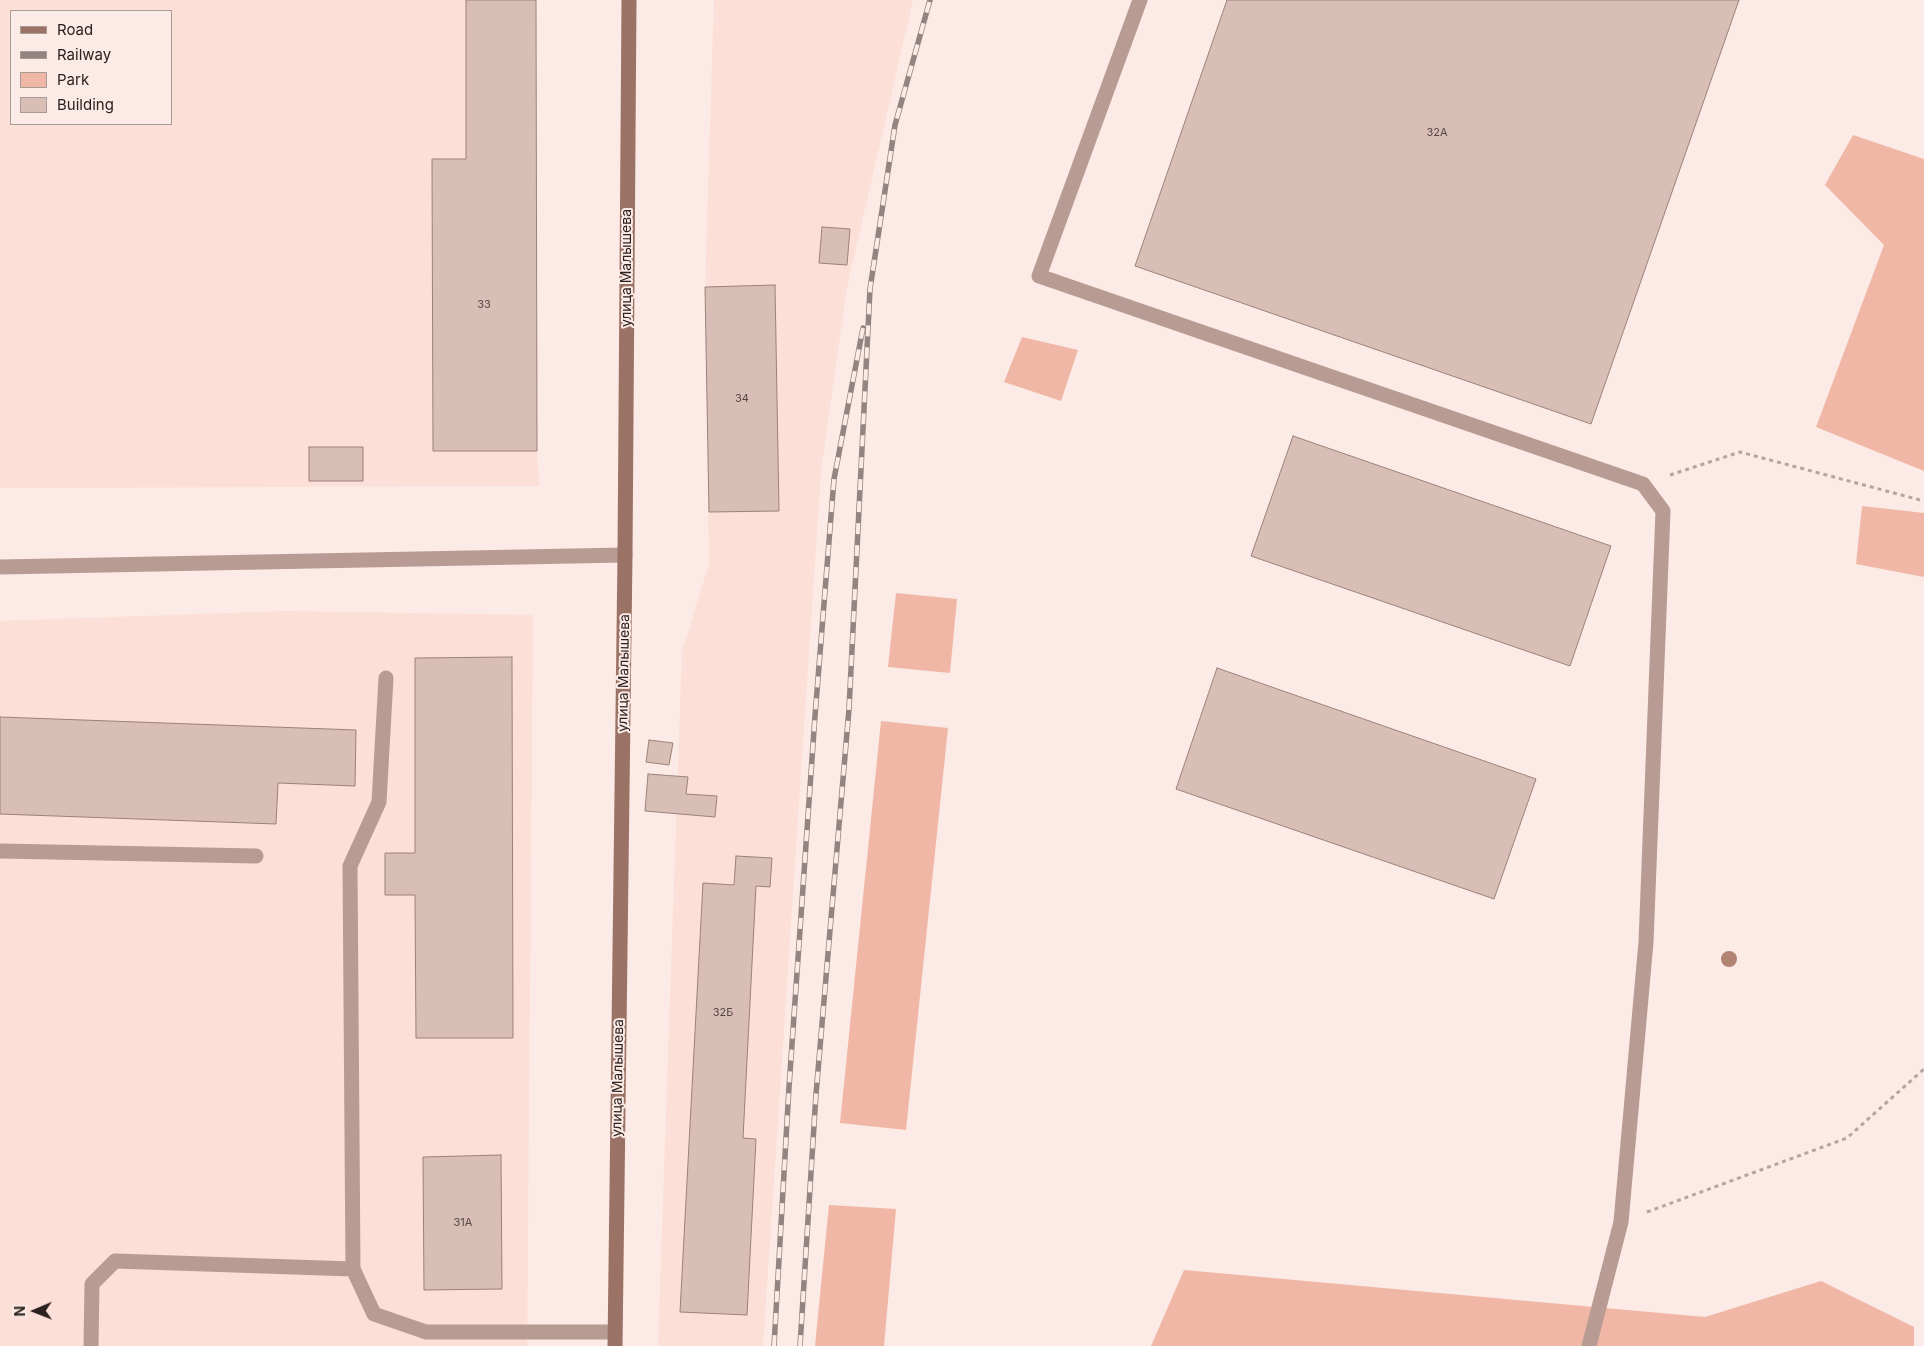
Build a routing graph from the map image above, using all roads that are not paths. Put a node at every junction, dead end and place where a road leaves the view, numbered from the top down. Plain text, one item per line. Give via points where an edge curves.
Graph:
1 (629, 0) edge
2 (1140, 0) edge
3 (625, 555) junction
4 (0, 567) edge
5 (386, 678) dead end
6 (0, 850) edge
7 (256, 856) dead end
8 (353, 1269) junction
9 (615, 1339) edge
10 (91, 1346) edge
11 (1589, 1346) edge

1 - 3 street, улица Малышева
2 - 11 street via 1039,276 1643,484 1663,511 1646,942 1621,1222
3 - 4 street
3 - 9 street, улица Малышева
5 - 8 street via 379,802 350,866
6 - 7 street
8 - 9 street via 374,1314 426,1332
8 - 10 street via 115,1261 92,1284

